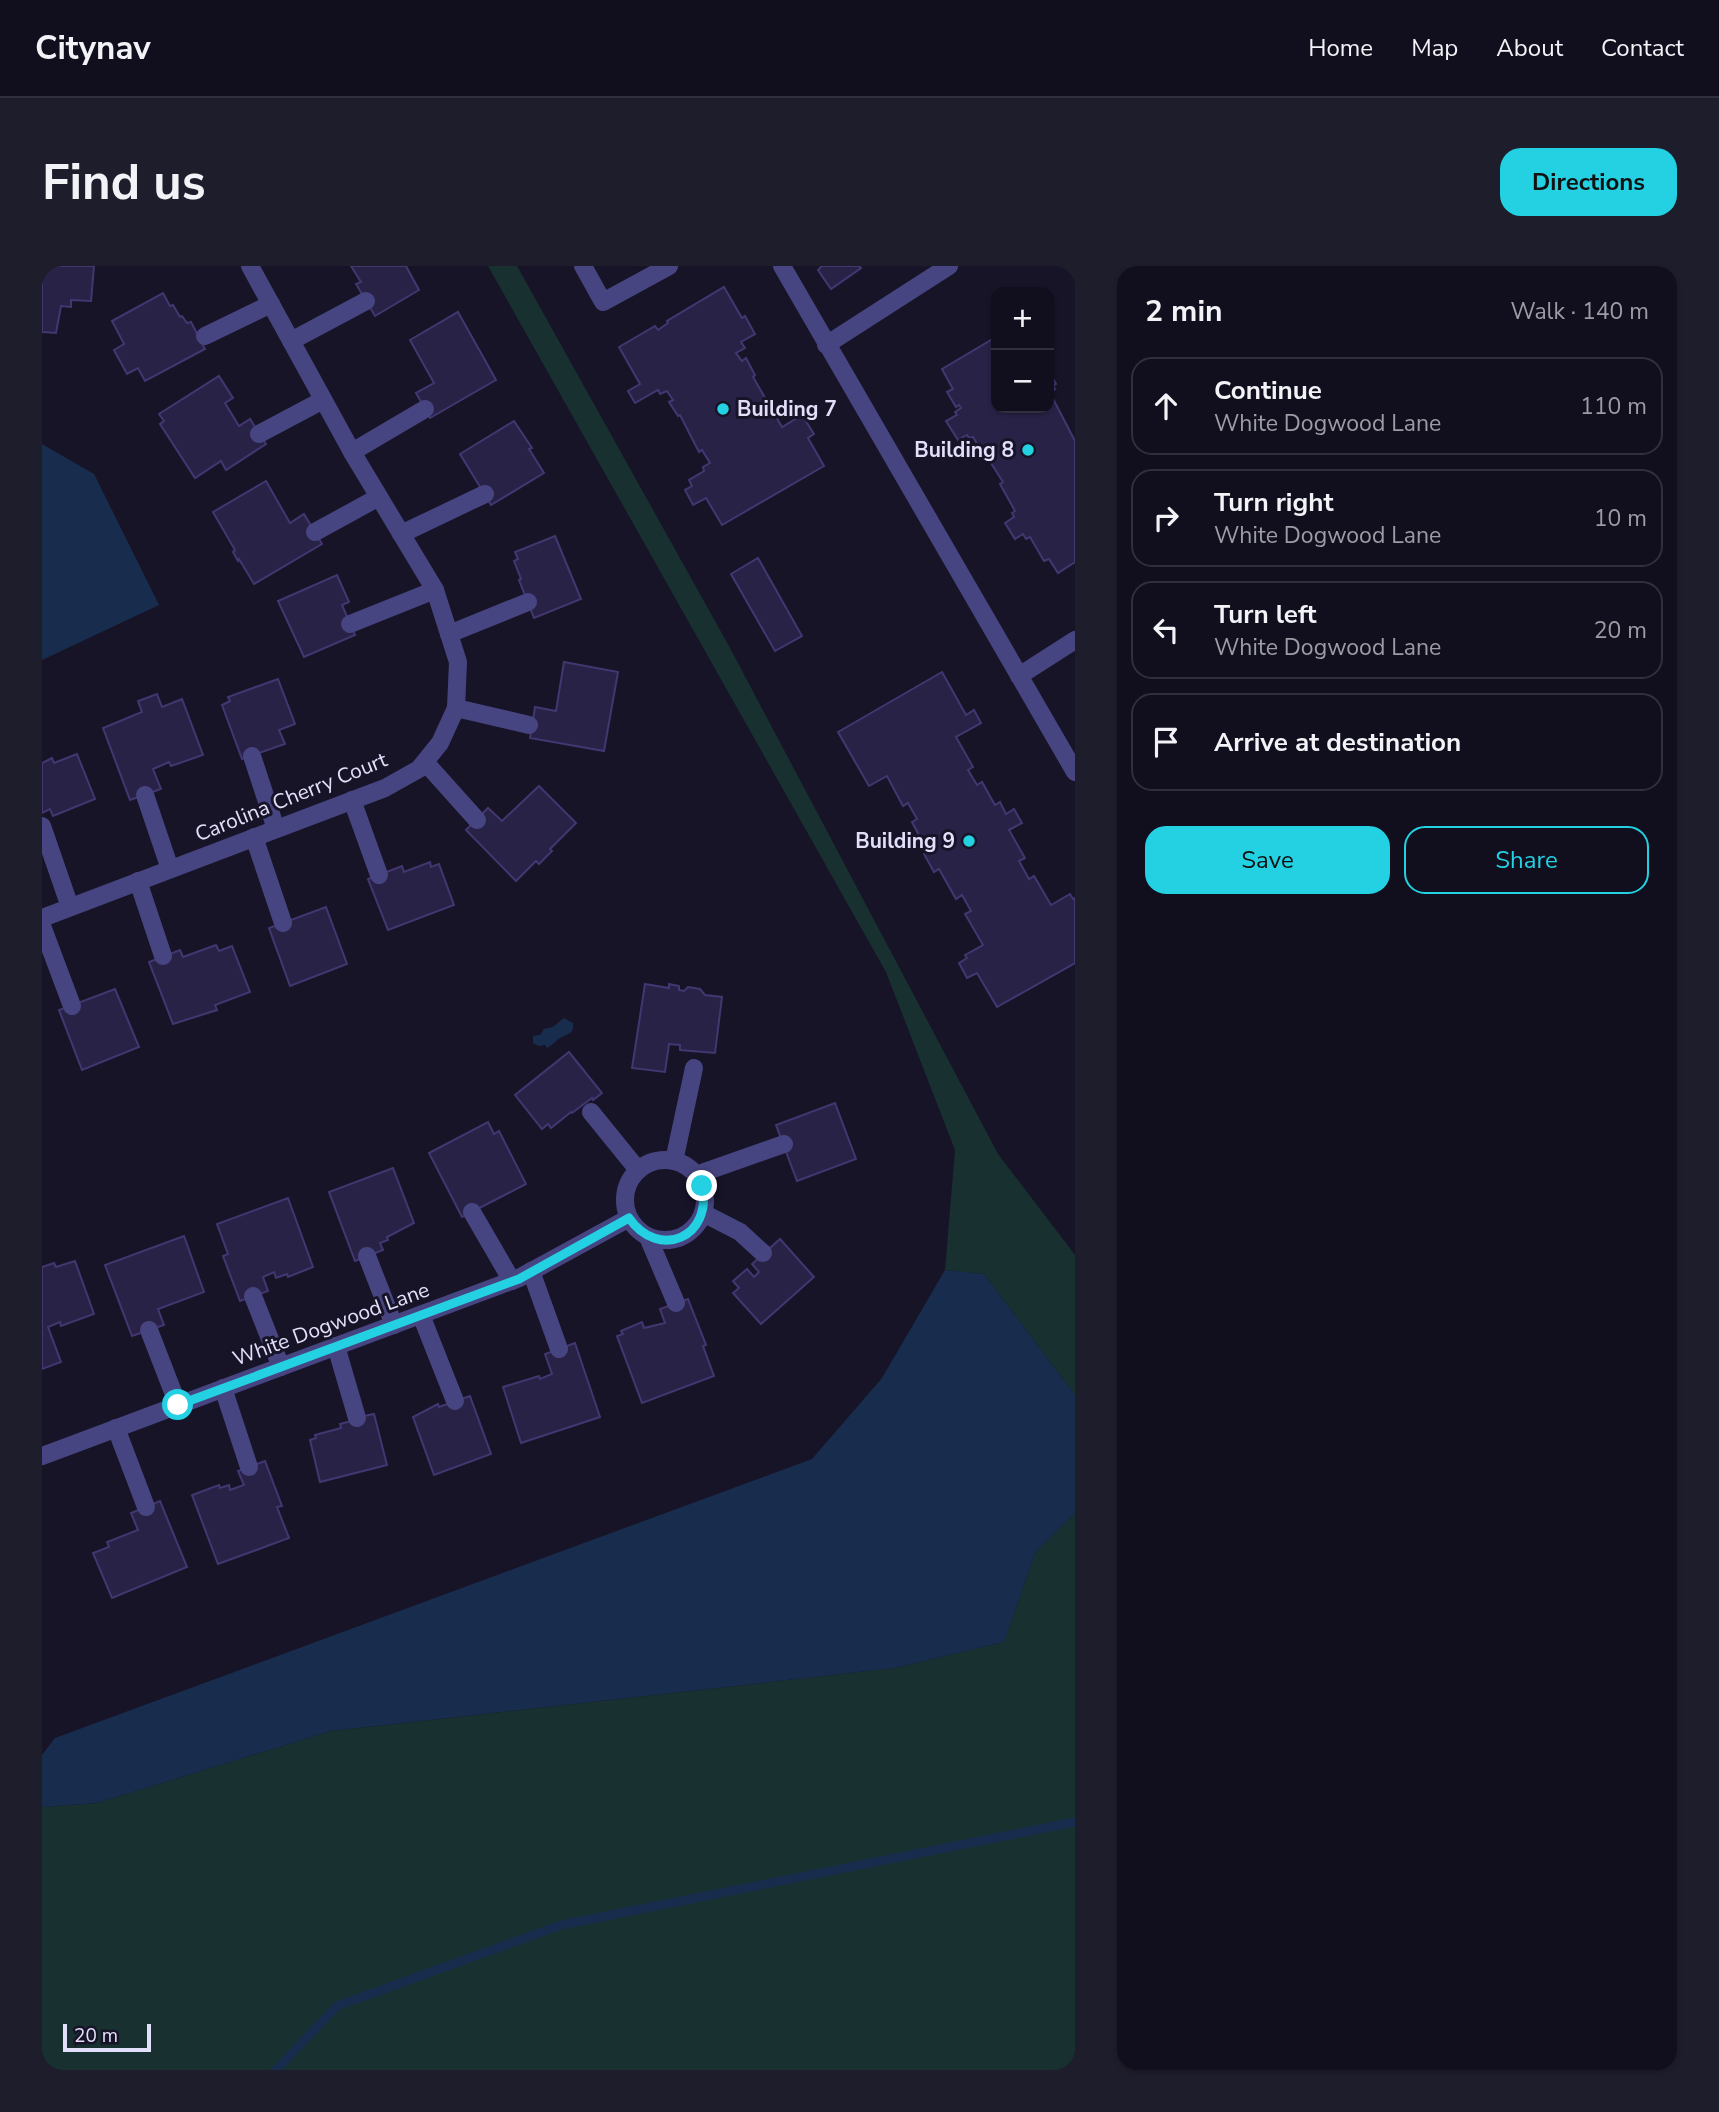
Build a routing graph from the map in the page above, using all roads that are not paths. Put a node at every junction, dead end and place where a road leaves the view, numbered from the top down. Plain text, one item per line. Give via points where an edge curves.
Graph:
1 (250, 266) edge
2 (583, 266) edge
3 (669, 266) edge
4 (782, 266) edge
5 (949, 266) edge
6 (366, 301) dead end
7 (271, 304) junction
8 (205, 336) dead end
9 (292, 341) junction
10 (826, 345) junction
11 (323, 400) junction
12 (425, 410) dead end
13 (259, 434) dead end
14 (352, 452) junction
15 (485, 494) dead end
16 (379, 497) junction
17 (315, 532) dead end
18 (401, 534) junction
19 (435, 590) junction
20 (528, 602) dead end
21 (349, 624) dead end
22 (449, 634) junction
23 (1075, 640) edge
24 (1019, 676) junction
25 (456, 708) junction
26 (529, 725) dead end
27 (252, 756) dead end
28 (425, 762) junction
29 (1075, 772) edge
30 (145, 795) dead end
31 (352, 800) junction
32 (477, 820) dead end
33 (42, 826) edge
34 (276, 829) junction
35 (254, 837) junction
36 (170, 869) junction
37 (379, 875) dead end
38 (138, 881) junction
39 (70, 907) junction
40 (42, 918) edge
41 (283, 923) dead end
42 (42, 926) edge
43 (163, 956) dead end
44 (72, 1006) dead end
45 (694, 1068) dead end
46 (591, 1112) dead end
47 (783, 1144) dead end
48 (674, 1161) junction
49 (638, 1170) junction
50 (696, 1175) junction
51 (472, 1212) dead end
52 (704, 1213) junction
53 (629, 1218) junction
54 (648, 1237) junction
55 (764, 1253) dead end
56 (367, 1256) dead end
57 (531, 1272) junction
58 (512, 1281) junction
59 (253, 1296) dead end
60 (676, 1303) dead end
61 (421, 1315) junction
62 (394, 1325) junction
63 (149, 1330) dead end
64 (336, 1346) junction
65 (559, 1349) dead end
66 (281, 1367) junction
67 (223, 1388) junction
68 (455, 1401) dead end
69 (178, 1405) junction
70 (357, 1418) dead end
71 (117, 1428) junction
72 (42, 1456) edge
73 (249, 1467) dead end
74 (146, 1507) dead end

1 - 7 street, Carolina Cherry Court
2 - 3 street via 603,302
4 - 10 street
5 - 10 street
6 - 9 street
7 - 8 street
7 - 9 street, Carolina Cherry Court
9 - 11 street, Carolina Cherry Court
10 - 24 street
11 - 13 street
11 - 14 street, Carolina Cherry Court
12 - 14 street
14 - 16 street, Carolina Cherry Court
15 - 18 street
16 - 17 street
16 - 18 street, Carolina Cherry Court
18 - 19 street, Carolina Cherry Court
19 - 21 street
19 - 22 street, Carolina Cherry Court
20 - 22 street
22 - 25 street, Carolina Cherry Court via 458,662
23 - 24 street
24 - 29 street
25 - 26 street
25 - 28 street, Carolina Cherry Court via 440,743
27 - 34 street
28 - 31 street, Carolina Cherry Court via 385,788
28 - 32 street
30 - 36 street
31 - 34 street, Carolina Cherry Court
31 - 37 street
33 - 39 street
34 - 35 street, Carolina Cherry Court
35 - 36 street, Carolina Cherry Court
35 - 41 street
36 - 38 street, Carolina Cherry Court
38 - 39 street, Carolina Cherry Court
38 - 43 street
39 - 40 street, Carolina Cherry Court
42 - 44 street
45 - 48 street
46 - 49 street
47 - 50 street
48 - 49 street via 649,1163
48 - 50 street
49 - 53 street via 625,1193
50 - 52 street via 705,1200
51 - 58 street
52 - 54 street via 697,1225 674,1240
52 - 55 street via 740,1232
53 - 54 street
53 - 57 street, White Dogwood Lane
54 - 60 street
56 - 62 street
57 - 58 street, White Dogwood Lane
57 - 65 street
58 - 61 street, White Dogwood Lane
59 - 66 street
61 - 62 street, White Dogwood Lane
61 - 68 street
62 - 64 street, White Dogwood Lane
63 - 69 street
64 - 66 street, White Dogwood Lane
64 - 70 street
66 - 67 street, White Dogwood Lane
67 - 69 street, White Dogwood Lane
67 - 73 street
69 - 71 street, White Dogwood Lane
71 - 72 street, White Dogwood Lane
71 - 74 street

